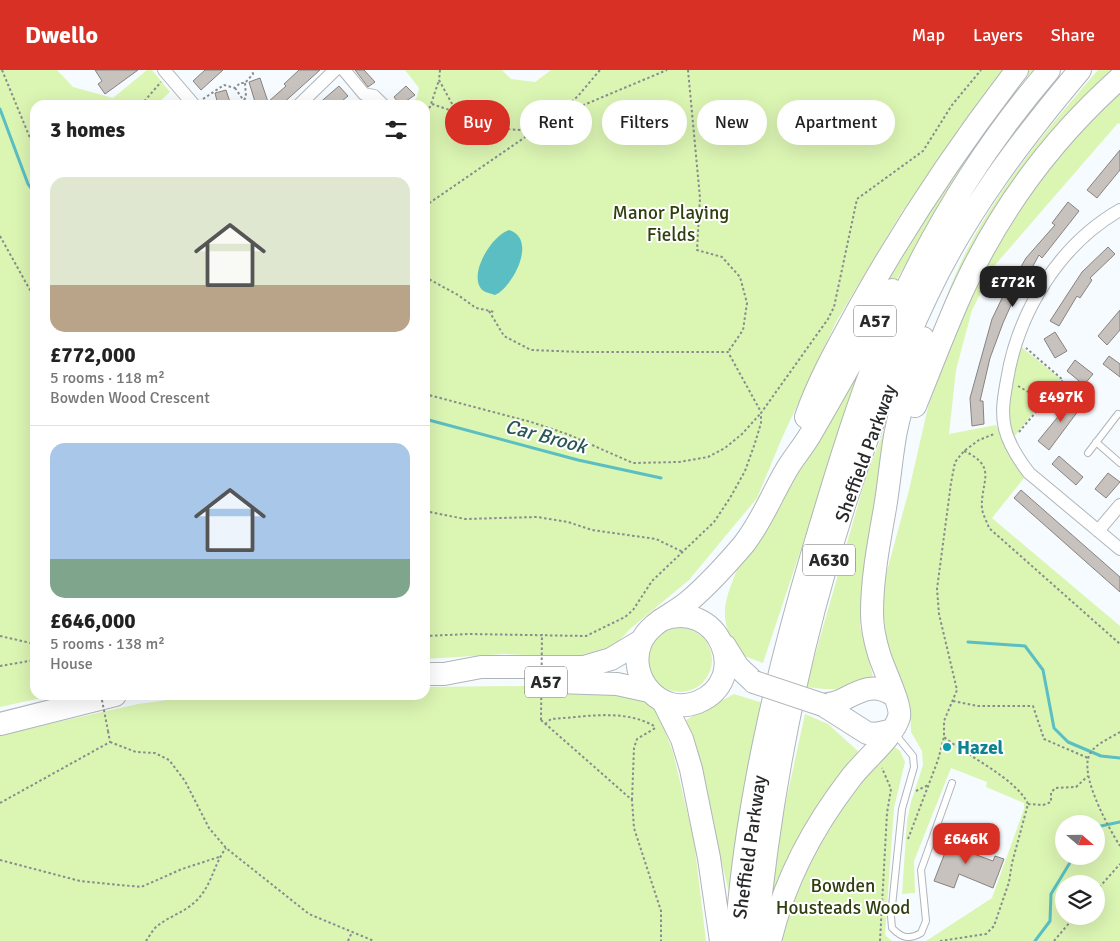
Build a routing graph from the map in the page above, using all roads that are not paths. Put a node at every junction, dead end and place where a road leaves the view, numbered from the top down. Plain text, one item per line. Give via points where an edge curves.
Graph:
1 (336, 70) edge
2 (1018, 70) edge
3 (1049, 70) edge
4 (1080, 70) edge
5 (170, 72) edge
6 (1120, 78) edge
7 (194, 100) edge
8 (304, 100) edge
9 (378, 100) edge
10 (968, 178) junction
11 (980, 203) junction
12 (1120, 210) edge
13 (1118, 414) dead end
14 (1096, 442) junction
15 (1088, 453) dead end
16 (1120, 463) edge
17 (788, 468) junction
18 (891, 469) junction
19 (1120, 505) edge
20 (1098, 531) junction
21 (1120, 549) edge
22 (661, 620) junction
23 (642, 641) junction
24 (724, 646) junction
25 (435, 674) edge
26 (754, 682) junction
27 (719, 683) junction
28 (893, 695) junction
29 (656, 696) junction
30 (95, 700) edge
31 (823, 705) junction
32 (0, 724) edge
33 (890, 731) junction
34 (952, 783) dead end
35 (721, 941) edge
36 (736, 941) edge
37 (756, 941) edge
38 (770, 941) edge

1 - 8 street
1 - 9 street via 364,94
2 - 17 highway via 921,203 877,276 835,352 810,406
3 - 10 highway, Sheffield Parkway / A57
4 - 11 highway, Sheffield Parkway / A57 via 1013,152
5 - 7 street
6 - 18 highway via 1049,150 1012,200 966,282
10 - 17 highway, A57 via 916,248 809,437
10 - 36 highway, Sheffield Parkway / A630 via 926,252 888,330 858,408 819,533 786,644 761,756
11 - 18 highway, A57 via 937,298 909,382 895,436
11 - 37 highway, Sheffield Parkway / A630 via 929,292 852,480 806,640 782,752
12 - 20 street via 1104,219 1072,249 1043,285 1017,340 1002,405 1005,430 1018,458 1029,472
13 - 14 lane
14 - 15 lane
14 - 16 lane
17 - 22 highway, A57 via 764,515 744,543 687,603
18 - 28 highway, A57 via 872,613 877,649
19 - 20 street
20 - 21 street
22 - 23 highway, A57
22 - 24 highway via 691,617 714,630
23 - 25 highway, A57 via 611,659 584,667 481,667
23 - 29 highway via 638,667 643,684
24 - 26 highway via 738,667
24 - 27 highway via 725,669
25 - 29 highway, A57 via 464,681 634,686
26 - 27 highway via 731,679
26 - 31 highway, bridge
27 - 29 highway, A57 via 713,692 698,702 680,705
28 - 31 highway via 880,689 866,688 841,701
28 - 33 highway, A57 via 900,715
29 - 35 highway via 686,750 693,776
30 - 32 highway
31 - 33 highway via 867,733
33 - 34 lane via 913,756 914,767 902,809 891,916 892,928 900,936 912,938 921,933 926,921 921,870
33 - 38 highway via 832,802 806,846 782,901

